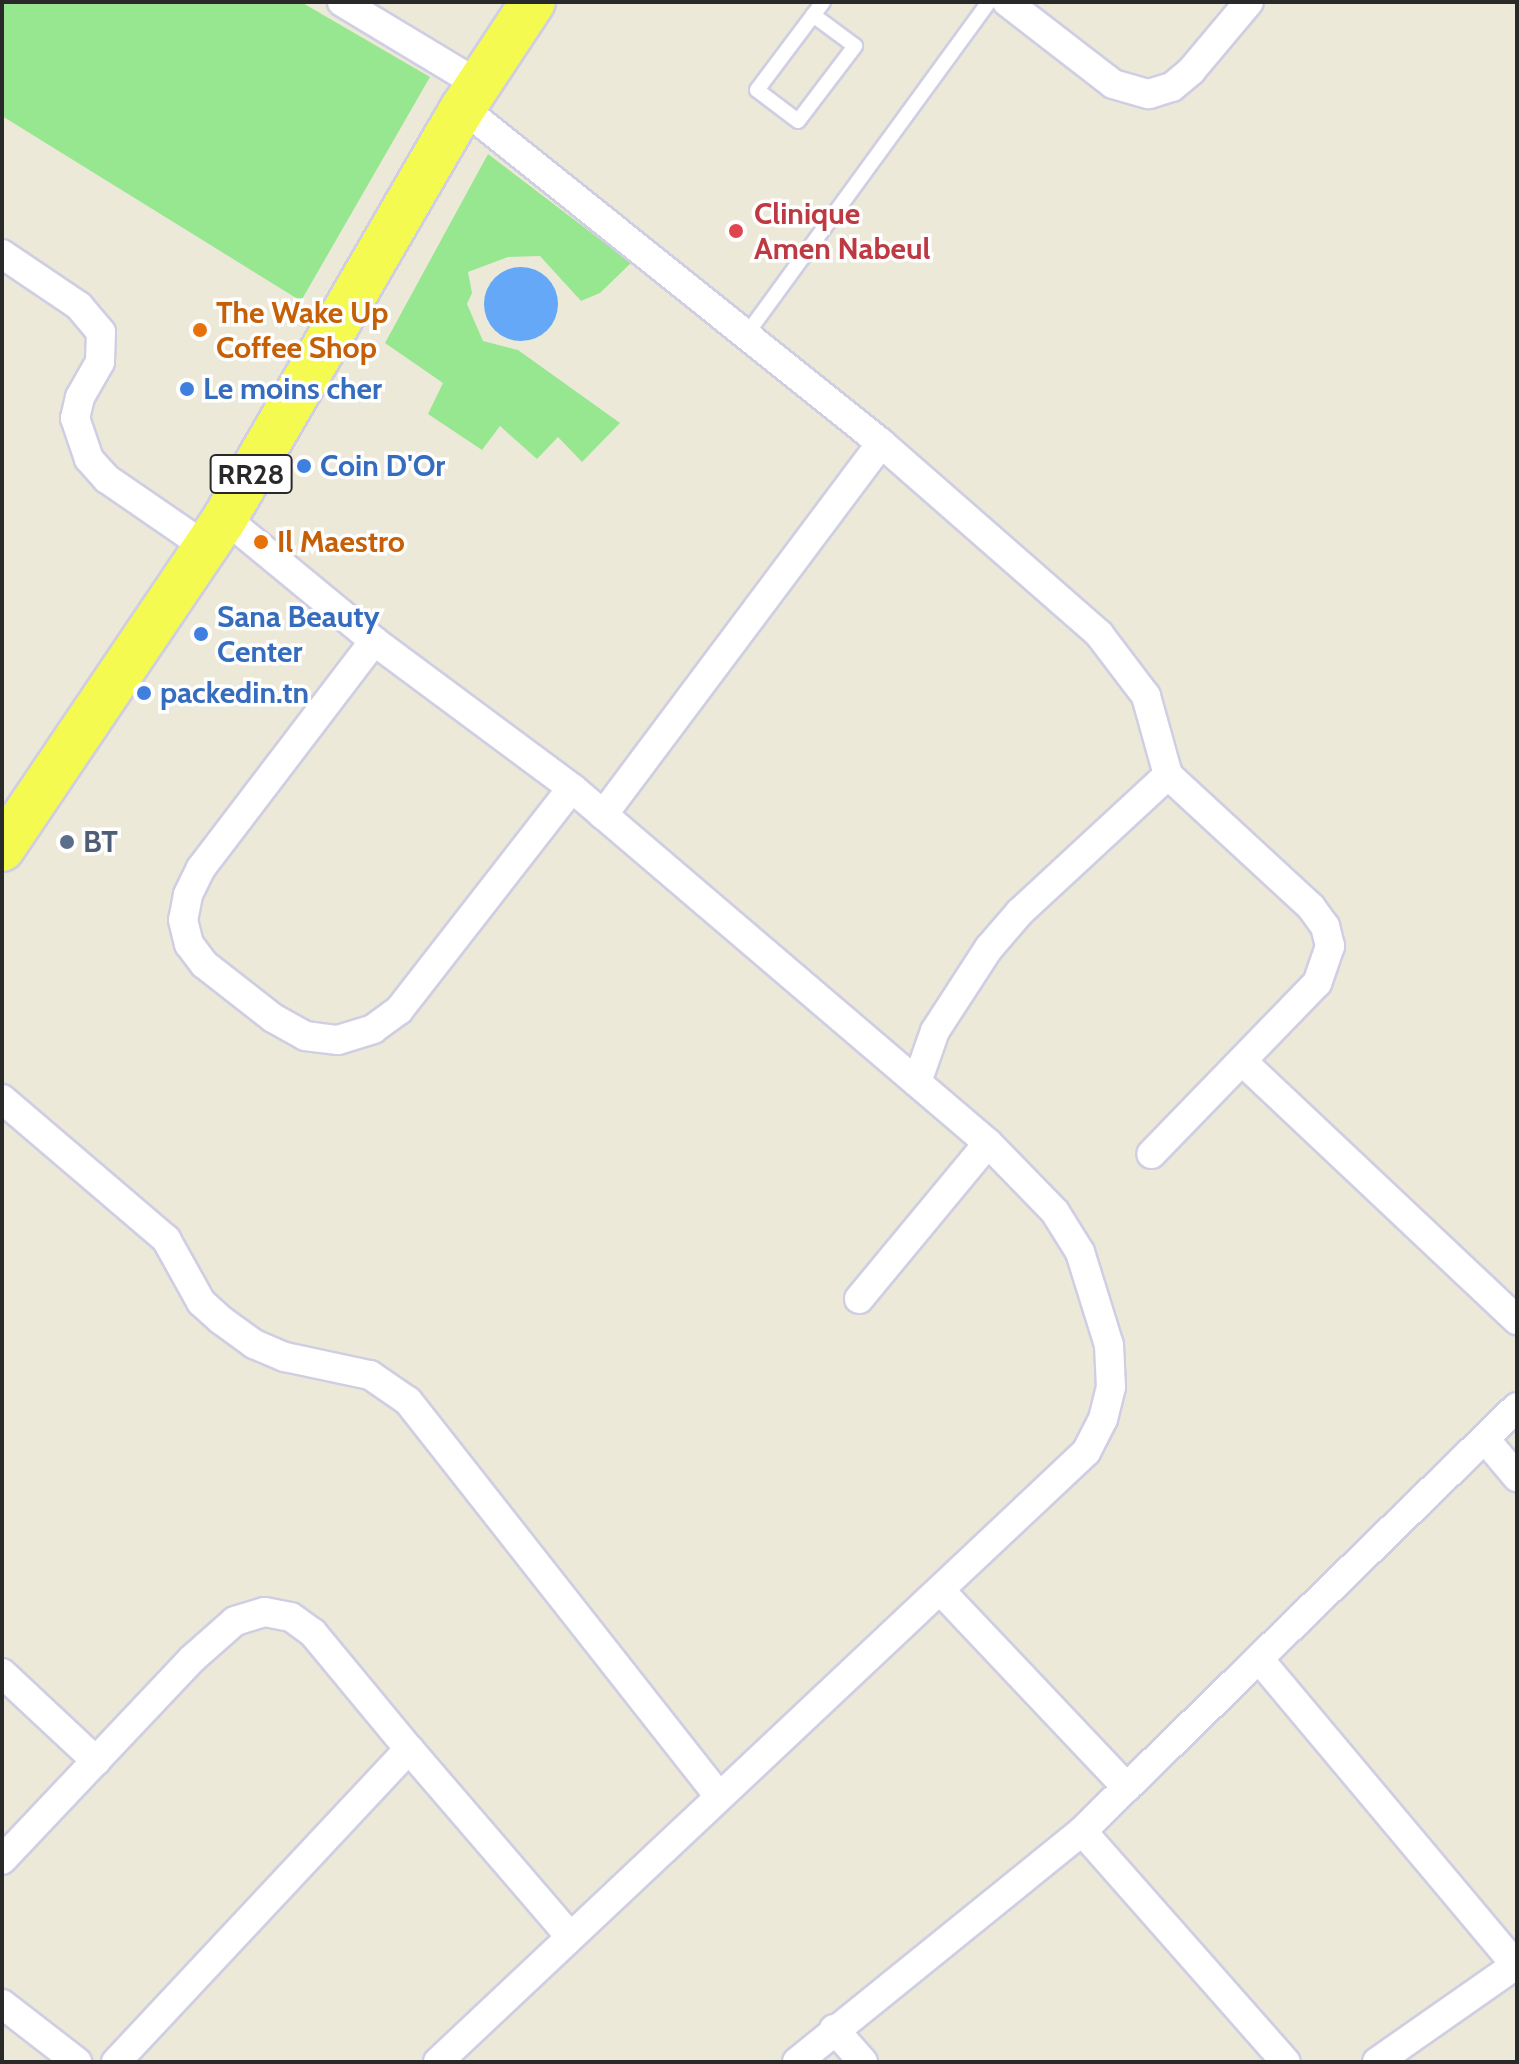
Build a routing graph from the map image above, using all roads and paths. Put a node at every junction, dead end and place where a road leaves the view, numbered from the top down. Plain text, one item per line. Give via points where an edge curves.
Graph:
1 (342, 2) edge
2 (522, 2) edge
3 (533, 2) edge
4 (823, 2) edge
5 (989, 2) edge
6 (1007, 2) edge
7 (1249, 2) edge
8 (813, 15) junction
9 (470, 96) junction
10 (2, 254) edge
11 (746, 335) junction
12 (881, 443) junction
13 (215, 532) junction
14 (374, 641) junction
15 (1168, 775) junction
16 (572, 788) junction
17 (603, 815) junction
18 (2, 849) edge
19 (1242, 1061) junction
20 (917, 1082) junction
21 (2, 1099) edge
22 (988, 1143) junction
23 (1151, 1154) dead end
24 (859, 1299) dead end
25 (1517, 1320) edge
26 (1517, 1407) edge
27 (1485, 1439) junction
28 (1517, 1477) edge
29 (940, 1590) junction
30 (1259, 1659) junction
31 (2, 1673) edge
32 (409, 1749) junction
33 (96, 1761) junction
34 (1127, 1788) junction
35 (718, 1795) junction
36 (1082, 1831) junction
37 (2, 1860) edge
38 (570, 1936) junction
39 (1517, 1965) edge
40 (2, 2004) edge
41 (834, 2029) junction
42 (77, 2062) edge
43 (116, 2062) edge
44 (438, 2062) edge
45 (797, 2062) edge
46 (863, 2062) edge
47 (1286, 2062) edge
48 (1377, 2062) edge

1 - 9 street
2 - 9 main road, RR28
3 - 9 main road, RR28
4 - 8 lane
5 - 11 lane
6 - 7 street via 1113,84 1149,94 1172,87 1191,71
8 - 8 lane via 757,90 798,121 855,46
9 - 11 street
9 - 13 main road, RR28
10 - 13 street via 79,306 101,332 100,362 75,418 89,459 107,479
11 - 12 street
12 - 15 street via 988,532 1131,670 1157,725
12 - 17 street
13 - 14 street
13 - 18 main road, RR28
14 - 16 street
14 - 16 street via 201,868 188,895 183,920 189,944 204,964 273,1018 305,1036 338,1040 373,1029 399,1010
15 - 19 street via 1311,907 1330,946 1317,983
15 - 20 street via 1020,912 989,948 935,1031
16 - 17 street
17 - 20 street
19 - 23 street
19 - 25 street
20 - 22 street
21 - 35 street via 166,1239 201,1302 221,1320 254,1344 285,1357 370,1375 408,1401
22 - 24 street
22 - 29 street via 1055,1212 1080,1252 1109,1345 1111,1387 1103,1419 1086,1452
26 - 27 street
27 - 28 street
27 - 30 street
29 - 34 street
29 - 35 street
30 - 34 street
30 - 39 street
31 - 33 street
32 - 33 street via 313,1633 291,1617 265,1612 235,1621
32 - 38 street
32 - 43 street
33 - 37 street
34 - 36 street
35 - 38 street
36 - 41 street
36 - 47 street
38 - 44 street
39 - 48 street
40 - 42 street
41 - 45 street
41 - 46 street

